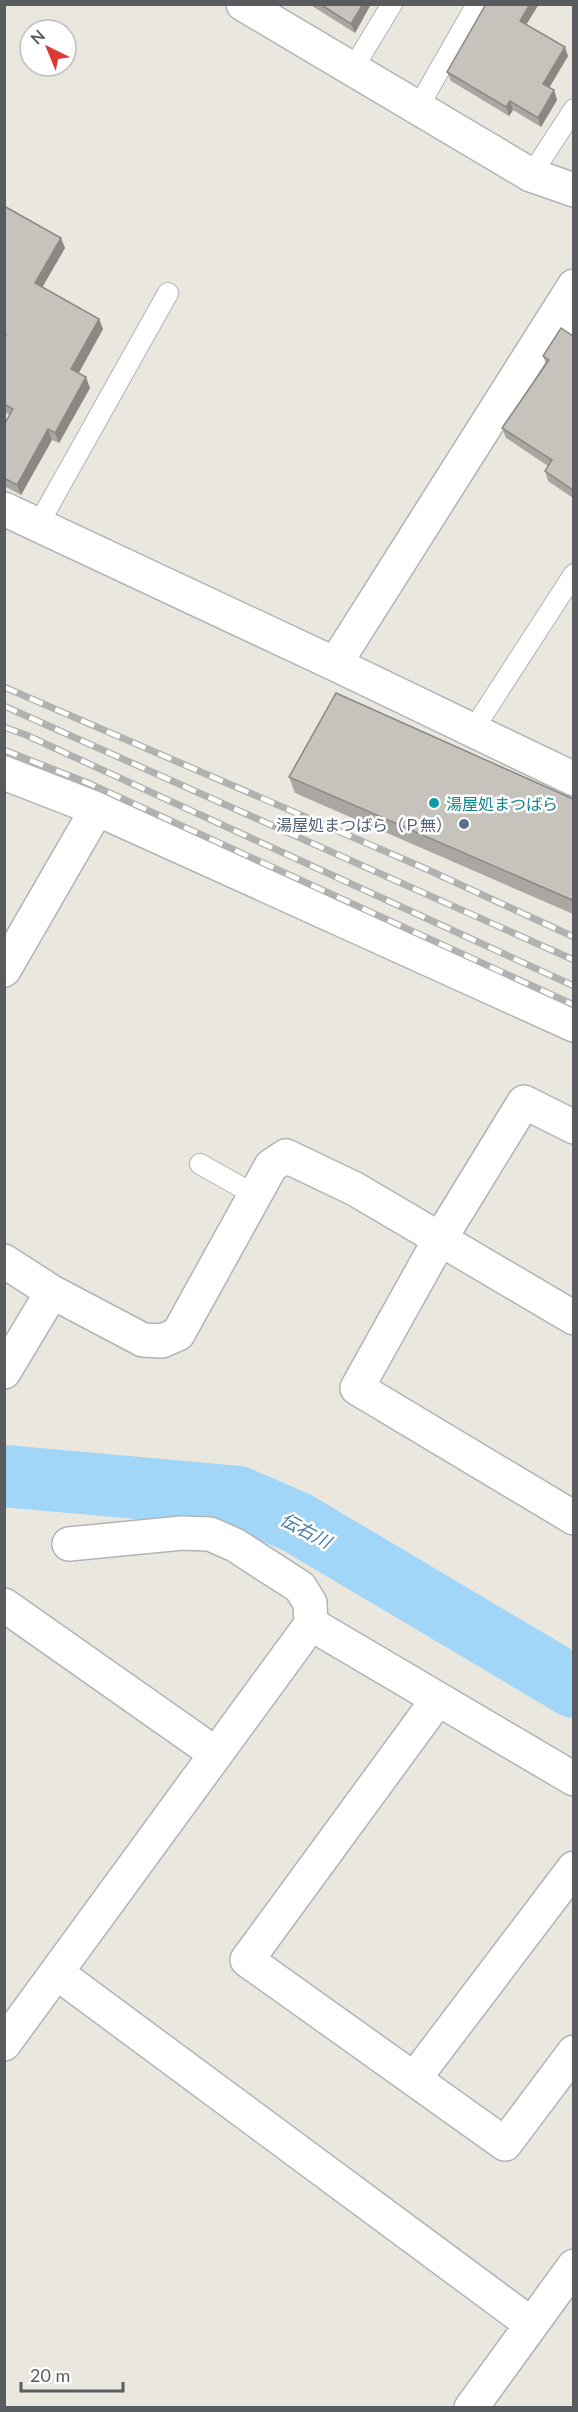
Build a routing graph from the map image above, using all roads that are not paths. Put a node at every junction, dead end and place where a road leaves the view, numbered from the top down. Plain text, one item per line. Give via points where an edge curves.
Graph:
1 (392, 4) edge
2 (477, 4) edge
3 (259, 8) edge
4 (352, 70) junction
5 (417, 109) junction
6 (573, 109) edge
7 (531, 175) junction
8 (573, 190) edge
9 (573, 286) edge
10 (168, 293) dead end
11 (563, 324) edge
12 (4, 509) edge
13 (38, 525) junction
14 (573, 574) edge
15 (335, 664) junction
16 (474, 730) junction
17 (4, 773) edge
18 (573, 779) edge
19 (97, 809) junction
20 (4, 970) edge
21 (573, 1024) edge
22 (573, 1127) edge
23 (200, 1164) dead end
24 (255, 1195) junction
25 (440, 1239) junction
26 (4, 1261) edge
27 (52, 1292) junction
28 (573, 1318) edge
29 (4, 1372) edge
30 (573, 1518) edge
31 (69, 1544) dead end
32 (4, 1605) edge
33 (311, 1624) junction
34 (438, 1699) junction
35 (216, 1754) junction
36 (573, 1779) edge
37 (573, 1868) edge
38 (57, 1973) junction
39 (4, 2044) edge
40 (573, 2052) edge
41 (414, 2079) junction
42 (573, 2266) edge
43 (531, 2324) junction
44 (471, 2408) edge

1 - 4 lane
2 - 5 lane
3 - 4 street
4 - 5 street
5 - 7 street
6 - 7 lane
7 - 8 street
9 - 11 street
10 - 13 lane
11 - 15 street
12 - 13 street
13 - 15 street
14 - 16 lane
15 - 16 street
16 - 18 street
17 - 19 street
19 - 20 street
19 - 21 street
22 - 25 street via 524,1102
23 - 24 lane
24 - 25 street via 271,1166 286,1156 355,1189
24 - 27 street via 178,1334 162,1341 143,1340
25 - 28 street
25 - 30 street via 357,1388
26 - 27 street
27 - 29 street
31 - 33 street via 210,1534 300,1587 310,1603
32 - 35 street
33 - 34 street
33 - 35 street
34 - 36 street
34 - 41 street via 247,1960
35 - 38 street
37 - 41 street
38 - 39 street
38 - 43 street
40 - 41 street via 505,2144
42 - 43 street
43 - 44 street

